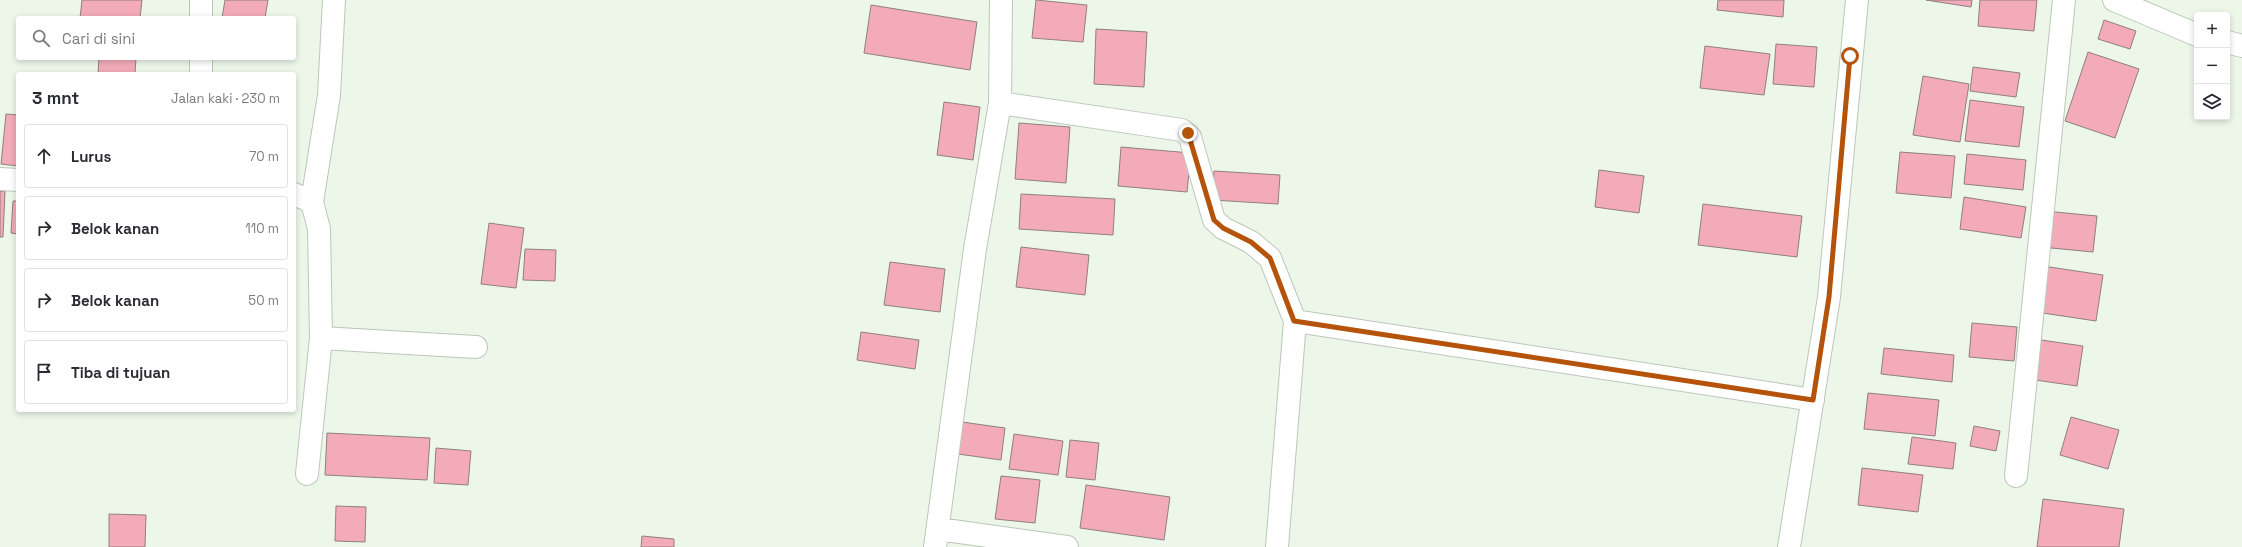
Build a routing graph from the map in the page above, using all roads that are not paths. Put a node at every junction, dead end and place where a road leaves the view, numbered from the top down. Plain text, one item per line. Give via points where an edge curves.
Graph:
1 (201, 0) edge
2 (334, 0) edge
3 (1001, 0) edge
4 (1857, 0) edge
5 (2064, 0) edge
6 (2114, 0) edge
7 (201, 16) edge
8 (2194, 34) edge
9 (2230, 43) edge
10 (2242, 46) edge
11 (201, 60) edge
12 (201, 72) edge
13 (1000, 103) junction
14 (0, 179) edge
15 (16, 180) edge
16 (303, 198) edge
17 (1294, 321) junction
18 (321, 338) junction
19 (476, 347) dead end
20 (1813, 400) junction
21 (306, 474) dead end
22 (2016, 476) dead end
23 (937, 538) edge
24 (1067, 547) edge
25 (1277, 547) edge
26 (1789, 547) edge

1 - 7 street
2 - 16 street via 329,95
3 - 13 street
4 - 20 street via 1829,297
5 - 22 street
6 - 8 street
9 - 10 street
11 - 12 street
13 - 17 street via 1182,130 1188,133 1214,220 1223,228 1251,242 1270,258
13 - 23 street via 974,249
14 - 15 street
16 - 18 street via 319,229
17 - 20 street
17 - 25 street
18 - 19 street
18 - 21 street
20 - 26 street
23 - 24 street

